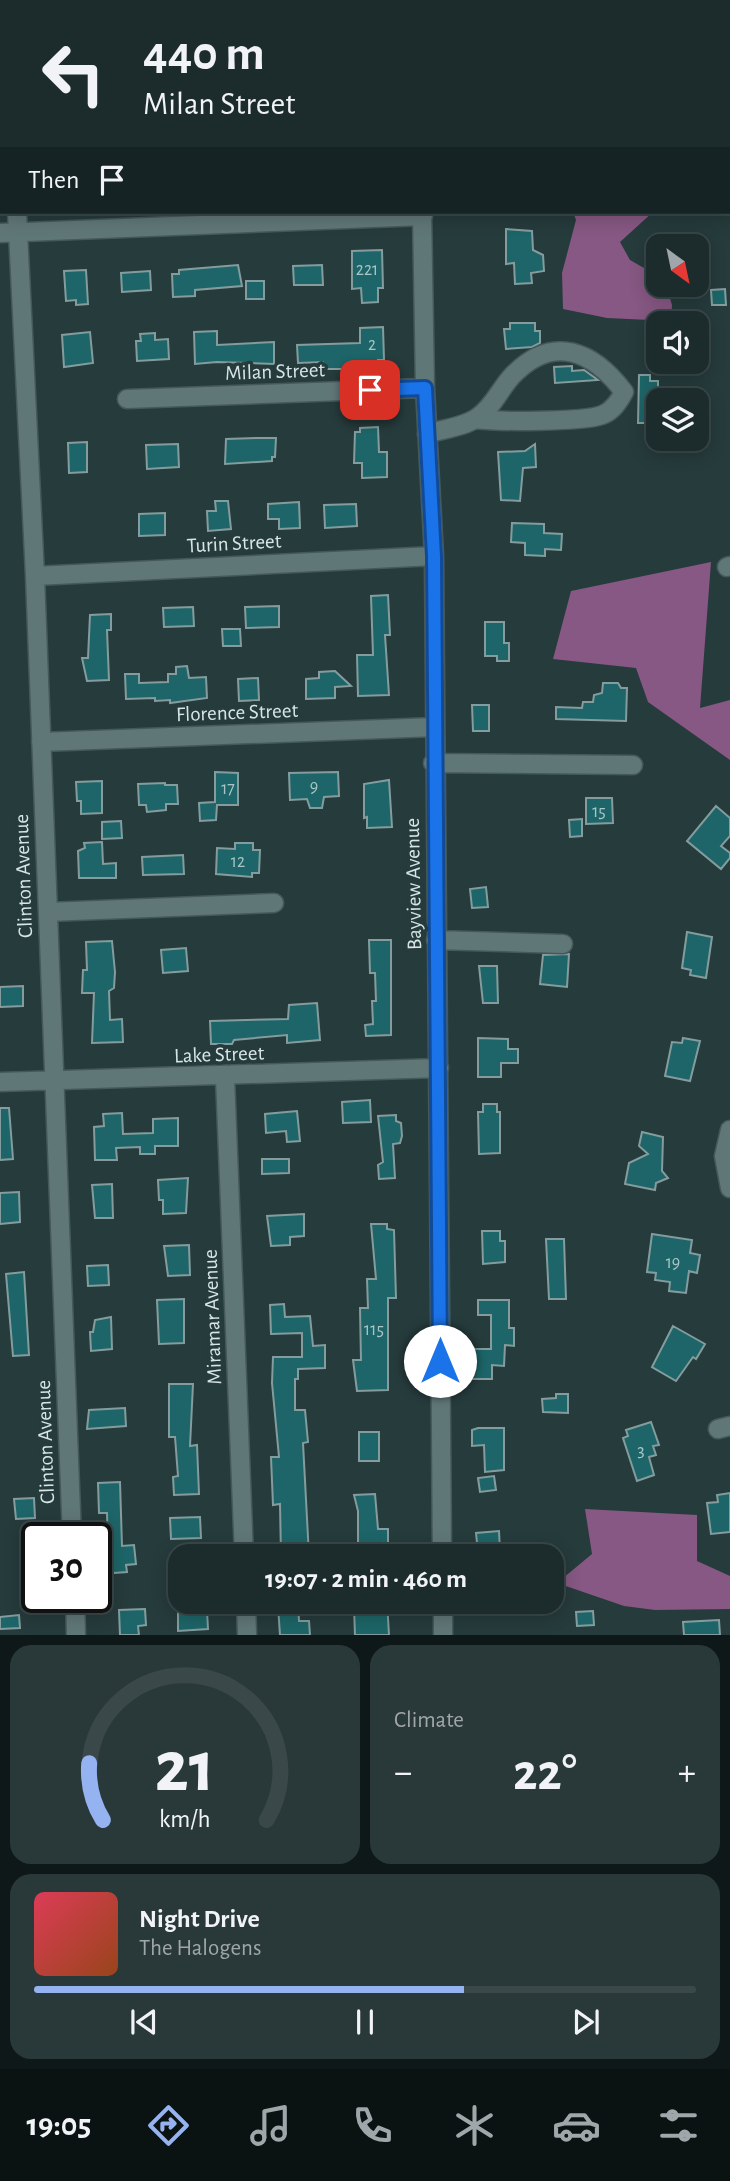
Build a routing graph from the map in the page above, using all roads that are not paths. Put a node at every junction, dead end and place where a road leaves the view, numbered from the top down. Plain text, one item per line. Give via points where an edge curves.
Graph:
1 (16, 214) edge
2 (422, 214) edge
3 (9, 232) edge
4 (425, 388) junction
5 (127, 399) dead end
6 (476, 419) junction
7 (427, 434) junction
8 (434, 556) junction
9 (36, 576) junction
10 (435, 727) junction
11 (40, 742) junction
12 (433, 763) junction
13 (633, 765) dead end
14 (274, 903) dead end
15 (48, 912) junction
16 (436, 940) junction
17 (563, 944) dead end
18 (439, 1068) junction
19 (225, 1077) junction
20 (52, 1080) junction
21 (0, 1082) edge
22 (730, 1130) edge
23 (730, 1188) edge
24 (71, 1522) edge
25 (244, 1544) edge
26 (442, 1544) edge
27 (75, 1613) edge
28 (246, 1614) edge
29 (443, 1614) edge
30 (76, 1635) edge
31 (247, 1635) edge
32 (443, 1635) edge

1 - 3 street, Clinton Avenue
2 - 3 street
2 - 4 street, Bayview Avenue
3 - 9 street, Clinton Avenue
4 - 5 street, Milan Street
4 - 7 street, Bayview Avenue
6 - 6 street via 521,367 560,351 581,353 597,362 624,392 602,415
6 - 7 street
7 - 8 street, Bayview Avenue
8 - 9 street, Turin Street
8 - 10 street, Bayview Avenue
9 - 11 street, Clinton Avenue
10 - 11 street, Florence Street
10 - 12 street, Bayview Avenue
11 - 15 street, Clinton Avenue
12 - 13 street
12 - 16 street, Bayview Avenue
14 - 15 street
15 - 20 street, Clinton Avenue
16 - 17 street
16 - 18 street, Bayview Avenue
18 - 19 street, Lake Street
18 - 26 street, Bayview Avenue
19 - 20 street, Lake Street
19 - 25 street, Miramar Avenue
20 - 21 street, Lake Street
20 - 24 street, Clinton Avenue
22 - 23 street via 724,1156
27 - 30 street
28 - 31 street
29 - 32 street

